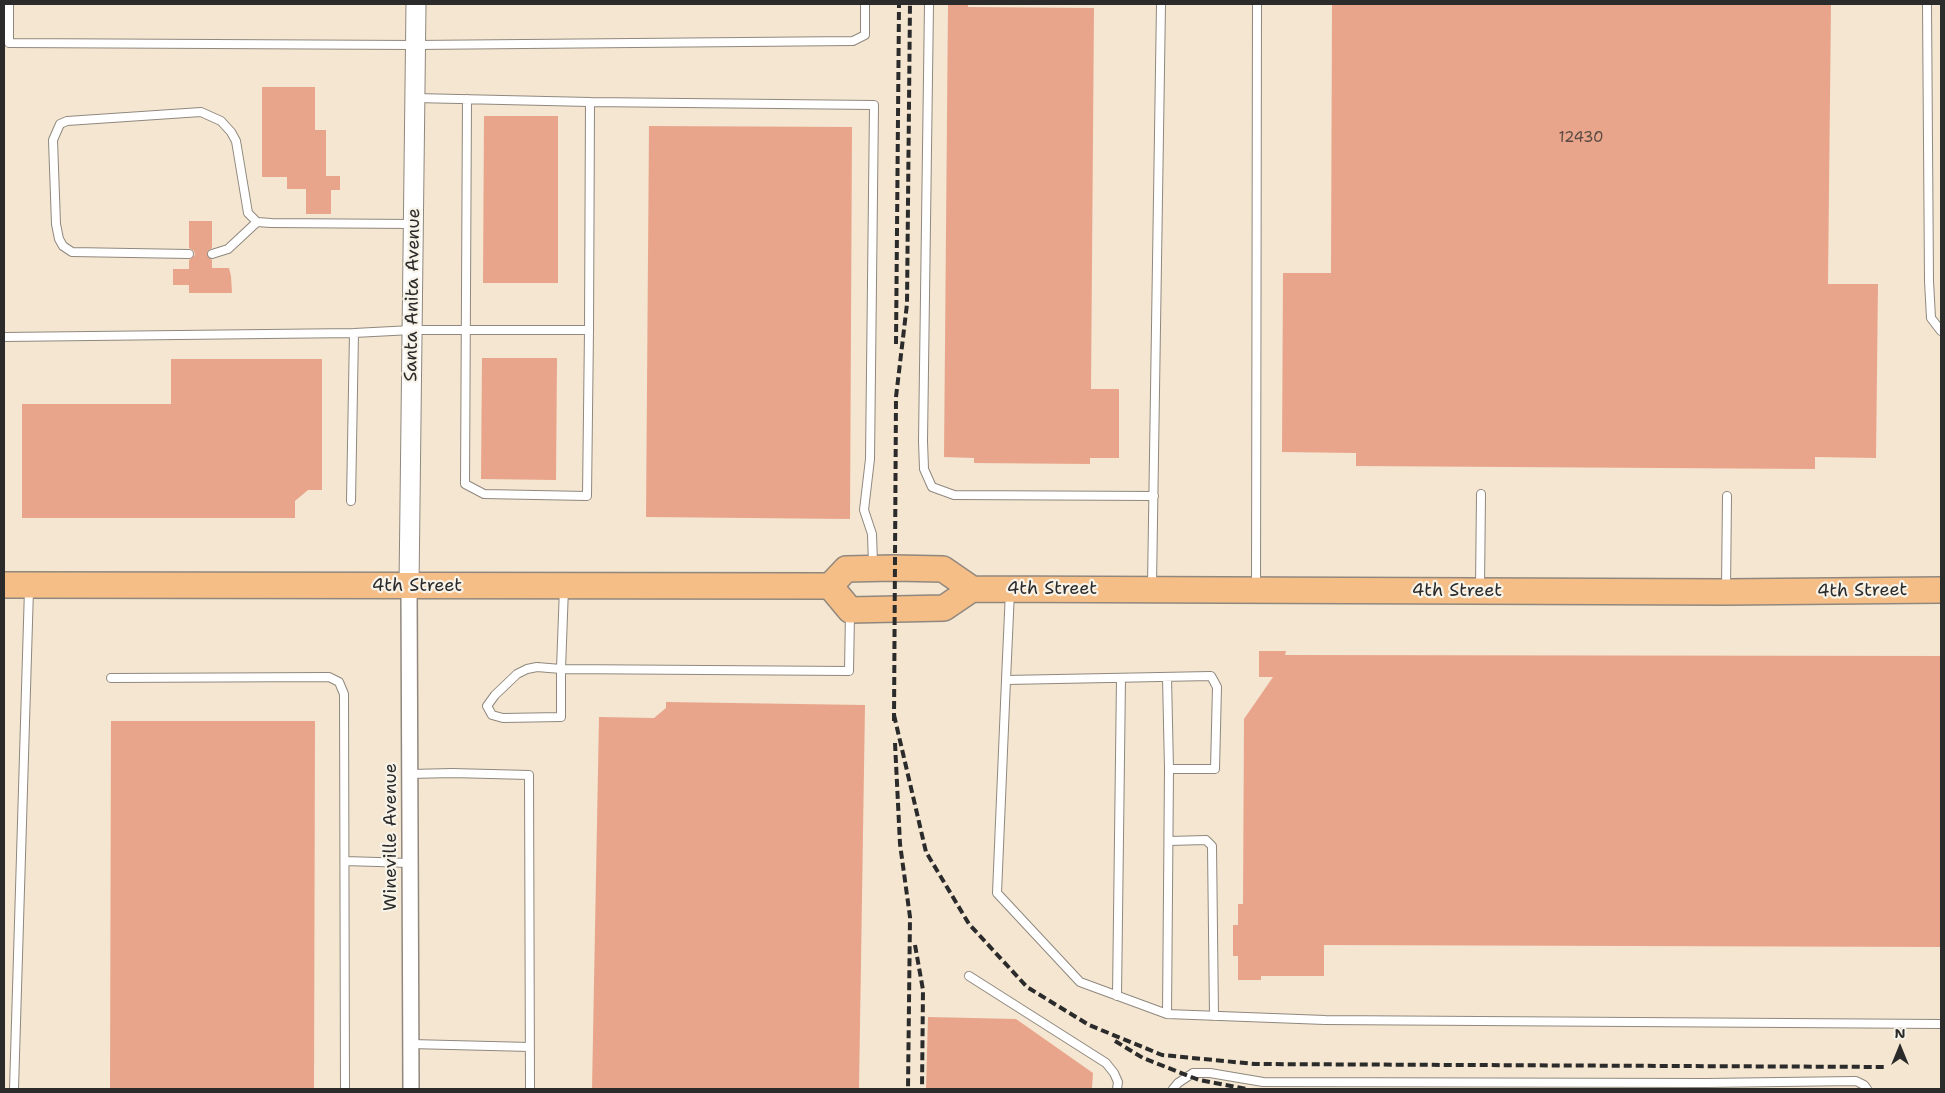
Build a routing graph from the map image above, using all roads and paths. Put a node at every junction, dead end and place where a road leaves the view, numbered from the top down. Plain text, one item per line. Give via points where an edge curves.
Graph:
1 (10, 4) edge
2 (416, 4) edge
3 (865, 4) edge
4 (928, 4) edge
5 (1161, 4) edge
6 (1257, 4) edge
7 (1927, 4) edge
8 (415, 45) junction
9 (415, 98) junction
10 (468, 99) junction
11 (590, 102) junction
12 (257, 222) junction
13 (413, 224) junction
14 (189, 254) dead end
15 (212, 254) dead end
16 (412, 330) junction
17 (466, 330) junction
18 (589, 330) junction
19 (1941, 331) edge
20 (354, 332) junction
21 (4, 337) edge
22 (1481, 494) dead end
23 (1154, 496) junction
24 (1727, 496) dead end
25 (350, 501) dead end
26 (873, 569) junction
27 (4, 585) edge
28 (30, 585) junction
29 (410, 586) junction
30 (564, 586) junction
31 (830, 586) junction
32 (972, 589) junction
33 (1010, 589) junction
34 (1152, 590) junction
35 (1256, 590) junction
36 (1941, 590) edge
37 (1480, 591) junction
38 (1726, 592) junction
39 (850, 610) junction
40 (561, 669) junction
41 (1167, 677) junction
42 (110, 678) dead end
43 (1121, 678) junction
44 (1006, 680) junction
45 (1169, 769) junction
46 (410, 774) junction
47 (1169, 841) junction
48 (345, 861) junction
49 (410, 863) junction
50 (969, 976) dead end
51 (1117, 996) junction
52 (1167, 1014) junction
53 (1214, 1016) junction
54 (1941, 1024) edge
55 (411, 1044) junction
56 (530, 1047) junction
57 (14, 1089) edge
58 (345, 1089) edge
59 (411, 1089) edge
60 (530, 1089) edge
61 (1117, 1089) edge
62 (1173, 1089) edge
63 (1867, 1089) edge

1 - 8 lane via 9,43
2 - 8 street, Santa Anita Avenue
3 - 8 lane via 865,35 853,41
4 - 23 lane via 923,441 924,469 932,487 954,495
5 - 23 lane
6 - 35 lane
7 - 19 lane via 1929,281 1931,318
8 - 9 street, Santa Anita Avenue
9 - 10 lane
9 - 13 street, Santa Anita Avenue
10 - 11 lane
10 - 17 lane
11 - 18 lane
11 - 26 lane via 874,105 870,459 864,510 872,534
12 - 13 lane
12 - 14 lane via 248,213 236,142 221,121 201,112 60,124 53,140 56,224 63,246 72,252
12 - 15 lane via 228,249
13 - 16 street, Santa Anita Avenue
16 - 17 lane
16 - 20 lane
16 - 29 street, Santa Anita Avenue
17 - 18 lane
17 - 18 lane via 465,484 484,494 587,496
20 - 21 lane
20 - 25 lane
22 - 37 lane
23 - 34 lane
24 - 38 lane
26 - 31 main road via 846,569
26 - 32 main road via 943,569
27 - 28 main road, 4th Street
28 - 29 main road, 4th Street
28 - 57 lane
29 - 30 main road, 4th Street
29 - 46 street, Wineville Avenue
30 - 31 main road, 4th Street
30 - 40 lane
31 - 39 main road
32 - 33 main road, 4th Street
32 - 39 main road via 944,608
33 - 34 main road, 4th Street
33 - 44 lane
34 - 35 main road, 4th Street
35 - 37 main road, 4th Street
36 - 38 main road, 4th Street
37 - 38 main road, 4th Street
39 - 40 lane via 848,671
40 - 40 lane via 537,667 517,674 487,706 492,715 503,718 561,717
41 - 43 lane
41 - 45 lane
41 - 45 lane via 1211,676 1217,687 1215,769
42 - 48 lane via 329,677 339,682 344,694
43 - 44 lane
43 - 51 lane
44 - 51 lane via 997,893 1080,982
45 - 47 lane
46 - 49 street, Wineville Avenue
46 - 56 lane via 529,774
47 - 52 lane
47 - 53 lane via 1206,840 1212,846
48 - 49 lane
48 - 58 lane
49 - 55 street, Wineville Avenue
50 - 61 lane via 1106,1063 1118,1082
51 - 52 lane
52 - 53 lane
53 - 54 lane via 1325,1020
55 - 56 lane
55 - 59 street, Wineville Avenue
56 - 60 lane
62 - 63 lane via 1193,1073 1263,1082 1856,1081

